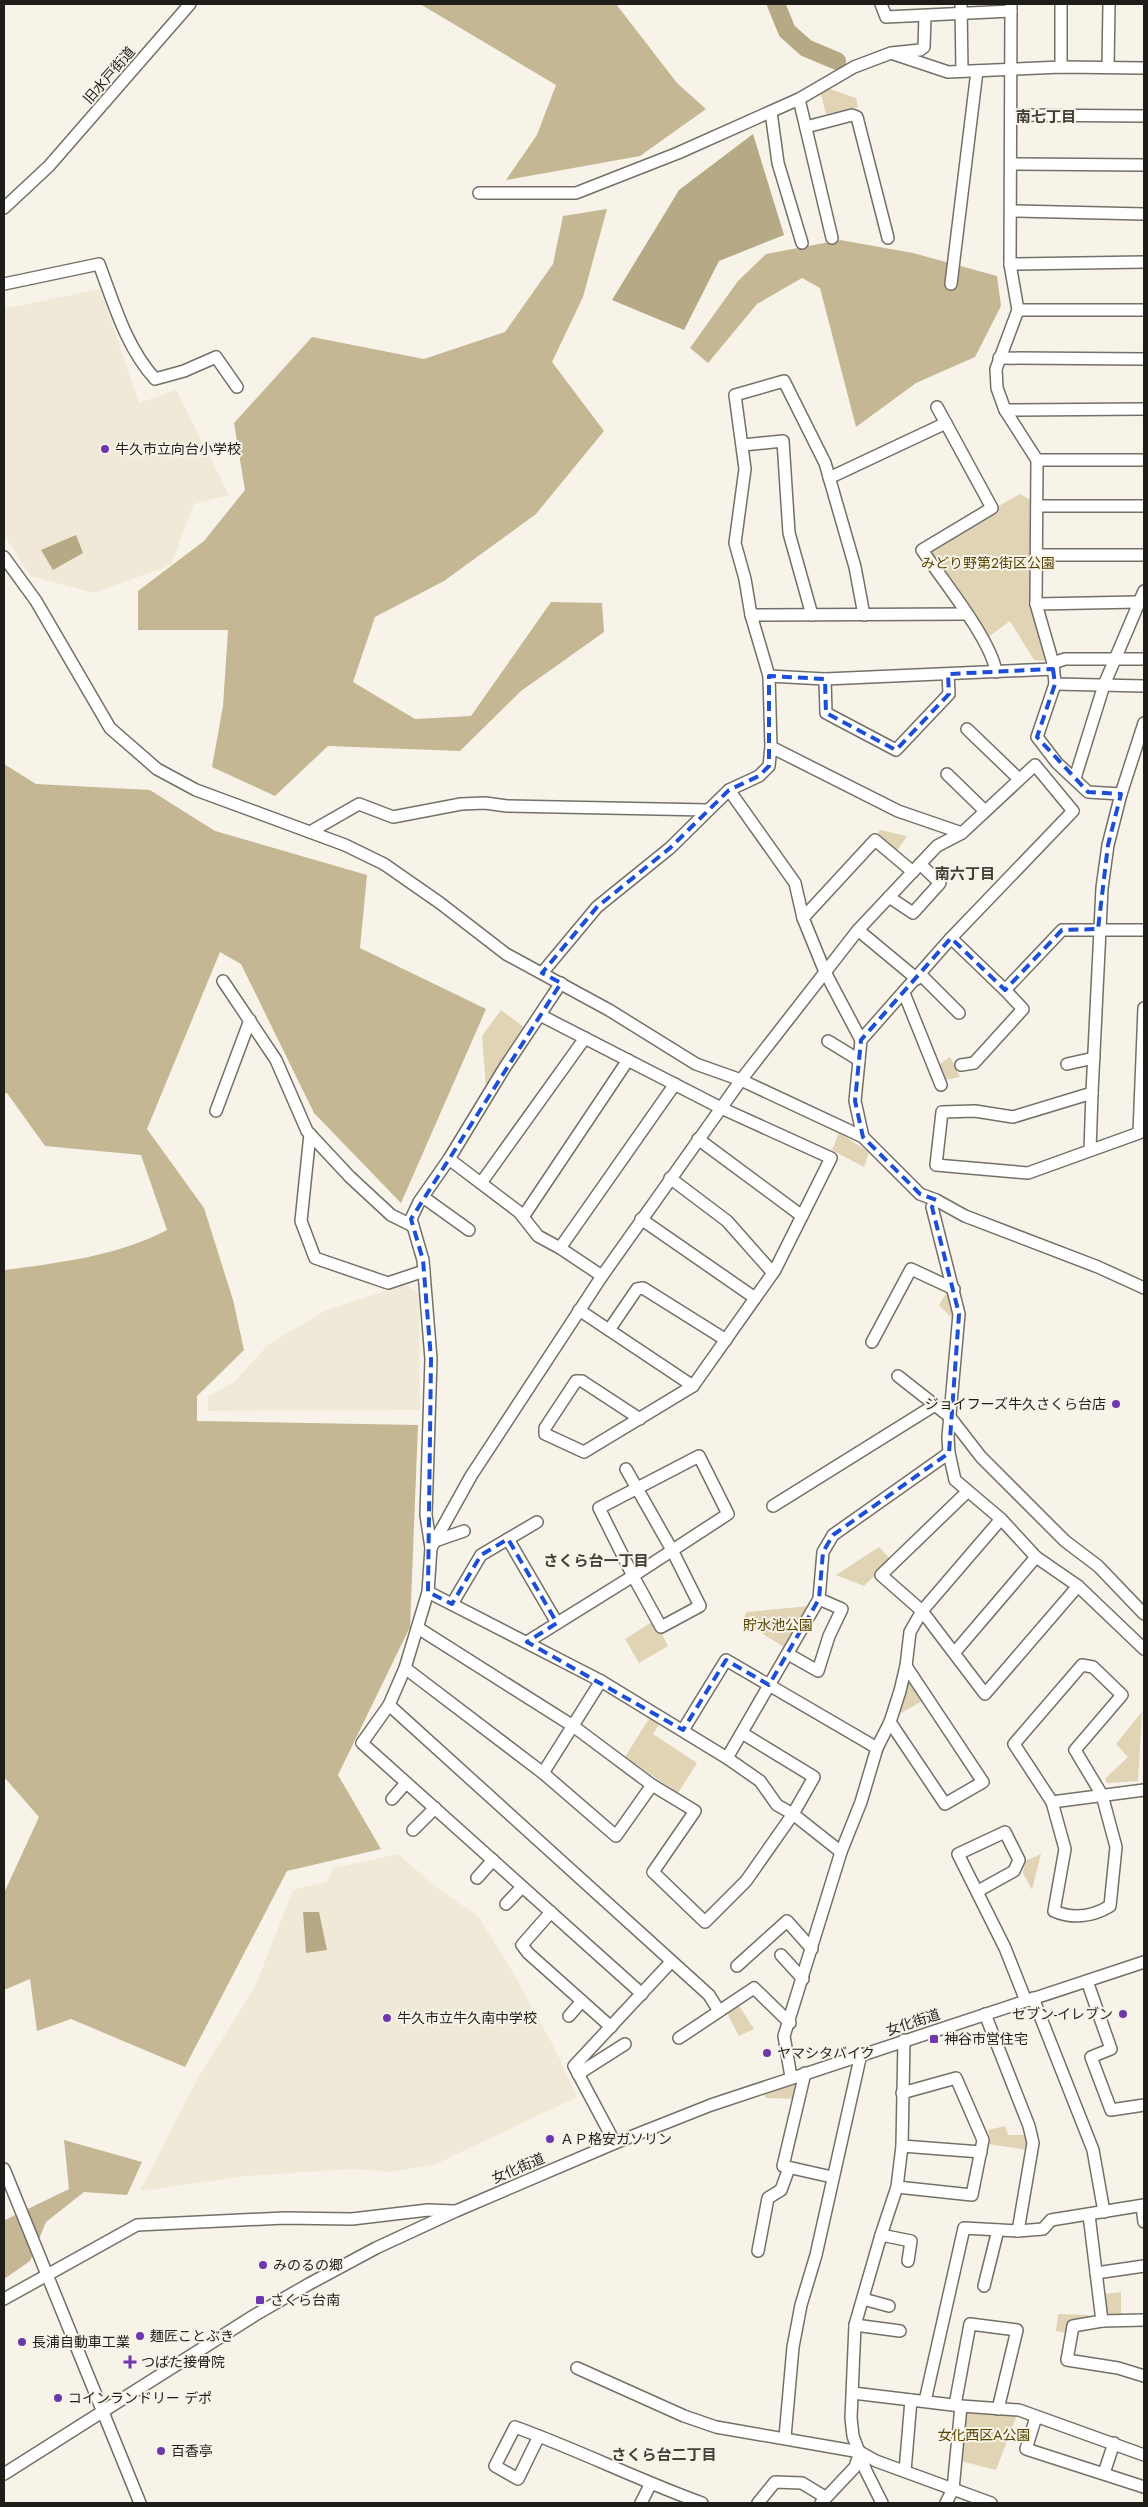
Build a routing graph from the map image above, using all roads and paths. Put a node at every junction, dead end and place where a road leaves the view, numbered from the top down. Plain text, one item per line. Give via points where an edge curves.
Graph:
1 (190, 4) edge
2 (881, 4) edge
3 (918, 4) edge
4 (1061, 4) edge
5 (1108, 4) edge
6 (1011, 7) edge
7 (960, 9) edge
8 (922, 16) junction
9 (891, 53) junction
10 (1062, 67) junction
11 (1108, 67) junction
12 (1144, 68) edge
13 (1010, 69) junction
14 (962, 71) junction
15 (977, 71) junction
16 (799, 99) junction
17 (771, 112) junction
18 (1011, 115) junction
19 (1144, 116) edge
20 (806, 127) junction
21 (1011, 164) junction
22 (1144, 165) edge
23 (480, 193) dead end
24 (4, 208) edge
25 (1011, 211) junction
26 (1144, 214) edge
27 (832, 238) dead end
28 (888, 238) dead end
29 (802, 243) dead end
30 (1144, 262) edge
31 (1010, 264) junction
32 (4, 284) edge
33 (951, 284) dead end
34 (1018, 310) junction
35 (1144, 310) edge
36 (1000, 358) junction
37 (1144, 359) edge
38 (237, 387) dead end
39 (937, 408) dead end
40 (1144, 409) edge
41 (1005, 410) junction
42 (946, 423) junction
43 (742, 445) junction
44 (1037, 460) junction
45 (1144, 460) edge
46 (829, 478) junction
47 (1037, 506) junction
48 (1144, 506) edge
49 (1038, 555) junction
50 (1144, 555) edge
51 (4, 557) edge
52 (1144, 591) edge
53 (1138, 602) junction
54 (1036, 604) junction
55 (864, 614) junction
56 (967, 614) junction
57 (752, 615) junction
58 (812, 615) junction
59 (1114, 659) junction
60 (1144, 659) edge
61 (1053, 666) junction
62 (996, 672) junction
63 (948, 674) junction
64 (769, 676) junction
65 (825, 679) junction
66 (1054, 684) junction
67 (1104, 685) junction
68 (1144, 686) edge
69 (1144, 723) edge
70 (968, 729) dead end
71 (771, 747) junction
72 (947, 774) dead end
73 (1075, 778) junction
74 (1020, 780) junction
75 (729, 790) junction
76 (1121, 794) junction
77 (708, 810) junction
78 (985, 811) junction
79 (310, 832) junction
80 (962, 833) junction
81 (917, 868) junction
82 (889, 897) junction
83 (803, 918) junction
84 (1098, 929) junction
85 (858, 930) junction
86 (1144, 930) edge
87 (951, 938) junction
88 (825, 972) junction
89 (542, 973) junction
90 (919, 977) junction
91 (223, 981) dead end
92 (561, 983) junction
93 (1005, 990) junction
94 (904, 992) junction
95 (1144, 1008) edge
96 (959, 1012) dead end
97 (540, 1015) junction
98 (250, 1020) junction
99 (585, 1038) junction
100 (861, 1040) junction
101 (828, 1041) dead end
102 (1094, 1058) junction
103 (628, 1060) junction
104 (859, 1060) junction
105 (1067, 1064) dead end
106 (961, 1066) dead end
107 (741, 1080) junction
108 (675, 1084) junction
109 (941, 1085) dead end
110 (1092, 1093) junction
111 (721, 1108) junction
112 (216, 1111) dead end
113 (310, 1134) junction
114 (863, 1137) junction
115 (698, 1139) junction
116 (1090, 1150) junction
117 (449, 1158) junction
118 (670, 1178) junction
119 (481, 1183) junction
120 (423, 1196) junction
121 (936, 1200) junction
122 (802, 1216) junction
123 (523, 1217) junction
124 (641, 1219) junction
125 (413, 1226) junction
126 (469, 1230) dead end
127 (560, 1248) junction
128 (424, 1271) junction
129 (773, 1272) junction
130 (602, 1276) junction
131 (1144, 1288) edge
132 (954, 1289) junction
133 (755, 1298) junction
134 (579, 1310) junction
135 (610, 1330) junction
136 (726, 1340) junction
137 (872, 1342) dead end
138 (898, 1376) dead end
139 (693, 1386) junction
140 (935, 1405) junction
141 (950, 1417) junction
142 (640, 1419) junction
143 (949, 1453) junction
144 (626, 1469) dead end
145 (638, 1488) junction
146 (968, 1492) junction
147 (773, 1506) dead end
148 (1001, 1519) junction
149 (537, 1522) dead end
150 (464, 1531) dead end
151 (508, 1539) junction
152 (433, 1544) junction
153 (672, 1550) junction
154 (1036, 1557) junction
155 (633, 1576) junction
156 (1078, 1586) junction
157 (428, 1592) junction
158 (819, 1599) junction
159 (452, 1604) junction
160 (922, 1611) junction
161 (1144, 1614) edge
162 (557, 1623) junction
163 (418, 1628) junction
164 (527, 1642) junction
165 (1144, 1649) edge
166 (955, 1652) junction
167 (788, 1654) junction
168 (906, 1666) junction
169 (404, 1668) junction
170 (601, 1681) junction
171 (769, 1685) junction
172 (389, 1705) junction
173 (890, 1722) junction
174 (573, 1726) junction
175 (683, 1730) junction
176 (742, 1733) junction
177 (877, 1748) junction
178 (727, 1758) junction
179 (542, 1773) junction
180 (406, 1783) junction
181 (652, 1785) junction
182 (1144, 1790) edge
183 (1102, 1795) junction
184 (392, 1799) dead end
185 (1052, 1802) junction
186 (435, 1808) junction
187 (793, 1814) junction
188 (413, 1830) dead end
189 (841, 1852) junction
190 (493, 1860) junction
191 (477, 1878) dead end
192 (522, 1886) junction
193 (978, 1891) junction
194 (506, 1904) dead end
195 (550, 1912) junction
196 (812, 1949) junction
197 (781, 1955) dead end
198 (671, 1962) junction
199 (1144, 1962) edge
200 (737, 1966) dead end
201 (803, 1979) junction
202 (1087, 1981) junction
203 (642, 1994) junction
204 (1030, 2000) junction
205 (582, 2001) junction
206 (719, 2011) junction
207 (986, 2014) junction
208 (569, 2016) dead end
209 (790, 2023) junction
210 (611, 2027) junction
211 (679, 2038) dead end
212 (904, 2040) junction
213 (625, 2044) dead end
214 (861, 2054) junction
215 (805, 2073) junction
216 (578, 2074) junction
217 (791, 2077) junction
218 (902, 2093) junction
219 (1144, 2105) edge
220 (614, 2143) junction
221 (902, 2146) junction
222 (981, 2152) junction
223 (789, 2168) junction
224 (4, 2169) edge
225 (832, 2177) junction
226 (897, 2187) junction
227 (1143, 2206) edge
228 (456, 2211) junction
229 (1104, 2212) junction
230 (1089, 2215) junction
231 (1144, 2222) edge
232 (998, 2230) junction
233 (1018, 2231) junction
234 (881, 2235) junction
235 (758, 2251) dead end
236 (908, 2261) dead end
237 (1144, 2266) edge
238 (1096, 2273) junction
239 (48, 2276) junction
240 (984, 2286) dead end
241 (4, 2299) edge
242 (862, 2299) junction
243 (888, 2306) dead end
244 (1144, 2320) edge
245 (1102, 2321) junction
246 (855, 2325) junction
247 (900, 2331) dead end
248 (577, 2368) dead end
249 (1144, 2376) edge
250 (853, 2393) junction
251 (911, 2400) junction
252 (925, 2401) junction
253 (958, 2406) junction
254 (998, 2409) junction
255 (102, 2412) junction
256 (1036, 2417) junction
257 (540, 2436) junction
258 (785, 2437) junction
259 (1114, 2443) junction
260 (860, 2452) junction
261 (1144, 2455) edge
262 (905, 2471) junction
263 (1104, 2473) junction
264 (4, 2474) edge
265 (650, 2485) junction
266 (1144, 2487) edge
267 (954, 2489) junction
268 (823, 2500) edge
269 (140, 2503) edge
270 (642, 2503) edge
271 (702, 2503) edge
272 (758, 2503) edge
273 (882, 2503) edge
274 (946, 2503) edge
275 (991, 2503) edge

1 - 24 street, 旧水戸街道 via 49,166
2 - 8 street via 886,17
3 - 8 street
4 - 10 street
5 - 11 street
6 - 7 street
6 - 13 street
7 - 8 street
7 - 14 street
8 - 9 street via 924,47
9 - 14 street via 948,72
9 - 16 street via 854,67
10 - 11 street
10 - 13 street
11 - 12 street
13 - 15 street
13 - 18 street
14 - 15 street
15 - 33 street
16 - 17 street
16 - 20 street
17 - 23 street via 576,193
17 - 29 street via 778,163
18 - 19 street
18 - 21 street
20 - 27 street
20 - 28 street via 857,116
21 - 22 street
21 - 25 street
25 - 26 street
25 - 31 street
30 - 31 street
31 - 34 street
32 - 38 street via 99,264 121,324 140,363 155,379 184,371 216,356
34 - 35 street
34 - 36 street
36 - 37 street
36 - 41 street via 996,369 997,388
39 - 42 street
40 - 41 street
41 - 44 street
42 - 46 street
42 - 56 street via 992,508 922,550
43 - 46 street via 735,395 784,381 825,463
43 - 57 street via 745,469 735,542
43 - 58 street via 783,441 789,533
44 - 45 street
44 - 47 street
46 - 55 street via 855,567
47 - 48 street
47 - 49 street
49 - 50 street
49 - 54 street
51 - 79 street via 36,601 110,728 128,746 157,769 196,790
52 - 53 street
53 - 54 street
53 - 59 street
54 - 61 street
55 - 56 street
55 - 58 street
56 - 62 street via 995,660
57 - 58 street
57 - 64 street
59 - 60 street
59 - 61 street via 1065,659
59 - 67 street
61 - 62 street
61 - 66 street
62 - 63 street
63 - 65 street
63 - 65 street via 949,694 896,750 826,714
64 - 65 street
64 - 71 street
66 - 67 street
66 - 73 street via 1037,737 1057,763
67 - 68 street
67 - 73 street
69 - 76 street
70 - 74 street
71 - 75 street via 769,766 759,776
71 - 80 street via 898,811
72 - 78 street
73 - 76 street via 1088,792
74 - 78 street
74 - 87 street via 1035,765 1073,811
75 - 77 street
75 - 83 street via 795,883
76 - 84 street via 1108,844
77 - 79 street via 485,803 461,804 393,817 359,804
77 - 89 street via 670,848 597,907
78 - 80 street
79 - 89 street via 384,864 506,954
80 - 81 street via 938,846
81 - 82 street
81 - 82 street via 940,883 913,913
81 - 83 street via 875,840
82 - 85 street
83 - 88 street
84 - 86 street
84 - 93 street via 1062,930
84 - 102 street
85 - 88 street
85 - 90 street
87 - 90 street
87 - 93 street
88 - 100 street
88 - 107 street
89 - 92 street
90 - 94 street
90 - 96 street
91 - 98 street
92 - 97 street
92 - 107 street via 696,1064
93 - 106 street via 1023,1009 974,1064
94 - 100 street
94 - 109 street
95 - 116 street via 1139,1133
97 - 99 street
97 - 117 street
98 - 112 street
98 - 113 street via 276,1060
99 - 103 street
99 - 119 street
100 - 104 street
101 - 104 street
102 - 105 street
102 - 110 street
103 - 108 street
103 - 123 street
104 - 114 street via 855,1101
107 - 111 street
107 - 114 street
108 - 111 street
108 - 127 street
110 - 116 street
110 - 116 street via 1013,1117 975,1111 942,1112 936,1165 1028,1173
111 - 115 street
111 - 122 street via 832,1158
113 - 125 street via 391,1215
113 - 128 street via 301,1221 315,1258 388,1283
114 - 121 street via 920,1194
115 - 118 street
115 - 122 street
117 - 119 street
117 - 120 street
118 - 124 street
118 - 129 street via 727,1221
119 - 123 street
120 - 125 street via 411,1219
120 - 126 street
121 - 131 street via 965,1216
121 - 132 street via 932,1207
122 - 129 street
123 - 127 street via 538,1236
124 - 130 street
124 - 133 street
125 - 128 street
127 - 130 street
128 - 152 street via 431,1359 426,1515
129 - 133 street
130 - 134 street
132 - 137 street via 911,1269
132 - 141 street via 959,1314
133 - 136 street
134 - 135 street
134 - 152 street via 471,1476
135 - 136 street via 638,1289 643,1288
135 - 139 street
136 - 139 street
138 - 140 street
139 - 142 street
140 - 141 street
140 - 147 street
141 - 143 street
141 - 161 street via 981,1457 1065,1541 1098,1566
142 - 142 street via 584,1452 545,1434 545,1428 576,1381 582,1381
143 - 146 street via 955,1480
143 - 158 street via 833,1535 823,1552
144 - 145 street
145 - 153 street
145 - 153 street via 699,1456 728,1514
145 - 155 street via 599,1508
146 - 148 street
146 - 160 street via 880,1575
148 - 154 street
148 - 160 street
149 - 151 street
150 - 152 street
151 - 159 street via 480,1555
151 - 162 street
152 - 157 street
153 - 155 street
153 - 155 street via 700,1606 661,1627
154 - 156 street
154 - 166 street
155 - 162 street
156 - 165 street
156 - 166 street via 985,1694
157 - 159 street
157 - 163 street
158 - 167 street
158 - 167 street via 842,1609 818,1671
159 - 164 street
160 - 166 street
160 - 168 street via 910,1632
162 - 164 street
163 - 169 street
163 - 174 street
164 - 170 street
167 - 171 street
168 - 173 street
168 - 173 street via 984,1782 945,1804
169 - 172 street
169 - 179 street
170 - 174 street
170 - 175 street
171 - 175 street via 726,1660
171 - 176 street
171 - 177 street
172 - 180 street via 362,1743
172 - 198 street
173 - 177 street
174 - 179 street
174 - 181 street
175 - 178 street
176 - 178 street
176 - 187 street via 814,1777
177 - 189 street via 861,1802
178 - 187 street via 760,1781 777,1805
179 - 181 street via 616,1836
180 - 184 street
180 - 186 street
181 - 187 street via 695,1811 653,1872 705,1922 746,1881
182 - 183 street
183 - 185 street
183 - 185 street via 1116,1847 1110,1906 1100,1912 1068,1917 1054,1911 1065,1849
183 - 185 street via 1075,1750 1122,1695 1093,1667 1082,1665 1014,1744
186 - 188 street
186 - 190 street
187 - 189 street
189 - 196 street
190 - 191 street
190 - 192 street
192 - 194 street
192 - 195 street
193 - 193 street via 958,1854 1005,1832 1019,1860 1014,1871
193 - 204 street
195 - 203 street
195 - 205 street via 522,1945
196 - 200 street via 787,1921
196 - 201 street
197 - 201 street
198 - 203 street
198 - 206 street via 709,1995
199 - 202 street, 女化街道
201 - 209 street
202 - 204 street, 女化街道
202 - 219 street via 1111,2049 1091,2057 1111,2110
203 - 210 street
204 - 207 street, 女化街道
204 - 229 street via 1093,2150
205 - 208 street
205 - 210 street
206 - 209 street via 754,1988
206 - 211 street
207 - 212 street, 女化街道
207 - 233 street via 1029,2126 1032,2144
209 - 217 street via 784,2036
210 - 216 street via 574,2066
212 - 214 street, 女化街道
212 - 218 street
213 - 216 street
214 - 215 street, 女化街道
214 - 225 street
215 - 217 street, 女化街道
215 - 223 street via 783,2166
216 - 220 street
217 - 220 street, 女化街道
218 - 221 street
218 - 222 street via 956,2078 983,2140
220 - 228 street, 女化街道
221 - 222 street
221 - 226 street
222 - 226 street via 972,2195
223 - 225 street
223 - 235 street via 781,2190 768,2198
224 - 239 street
225 - 258 street via 793,2347
226 - 234 street
227 - 229 street
227 - 231 street
228 - 239 street via 428,2210 352,2220 284,2218 137,2225
228 - 255 street, 女化街道 via 309,2284
229 - 230 street
230 - 233 street via 1052,2220 1043,2229
230 - 238 street
232 - 233 street
232 - 240 street
232 - 252 street via 964,2228
234 - 236 street via 910,2241
234 - 242 street
237 - 238 street
238 - 245 street
239 - 241 street
239 - 255 street
242 - 243 street
242 - 246 street
244 - 245 street
245 - 249 street via 1073,2326 1066,2360 1118,2368
246 - 247 street
246 - 250 street
248 - 258 street via 716,2427
250 - 251 street
250 - 260 street via 853,2436
251 - 252 street
251 - 262 street
252 - 253 street
253 - 254 street
253 - 254 street via 970,2324 1017,2330
253 - 267 street
254 - 256 street via 1019,2410
255 - 264 street, 女化街道
255 - 269 street
256 - 259 street
256 - 263 street via 1026,2449
257 - 257 street via 515,2427 495,2466 518,2479
257 - 265 street
258 - 260 street
259 - 261 street
259 - 263 street
260 - 262 street via 876,2462
260 - 268 street via 855,2467
260 - 273 street
262 - 267 street
263 - 266 street
265 - 270 street
265 - 271 street
267 - 274 street
267 - 275 street
268 - 272 street via 802,2483 775,2482

